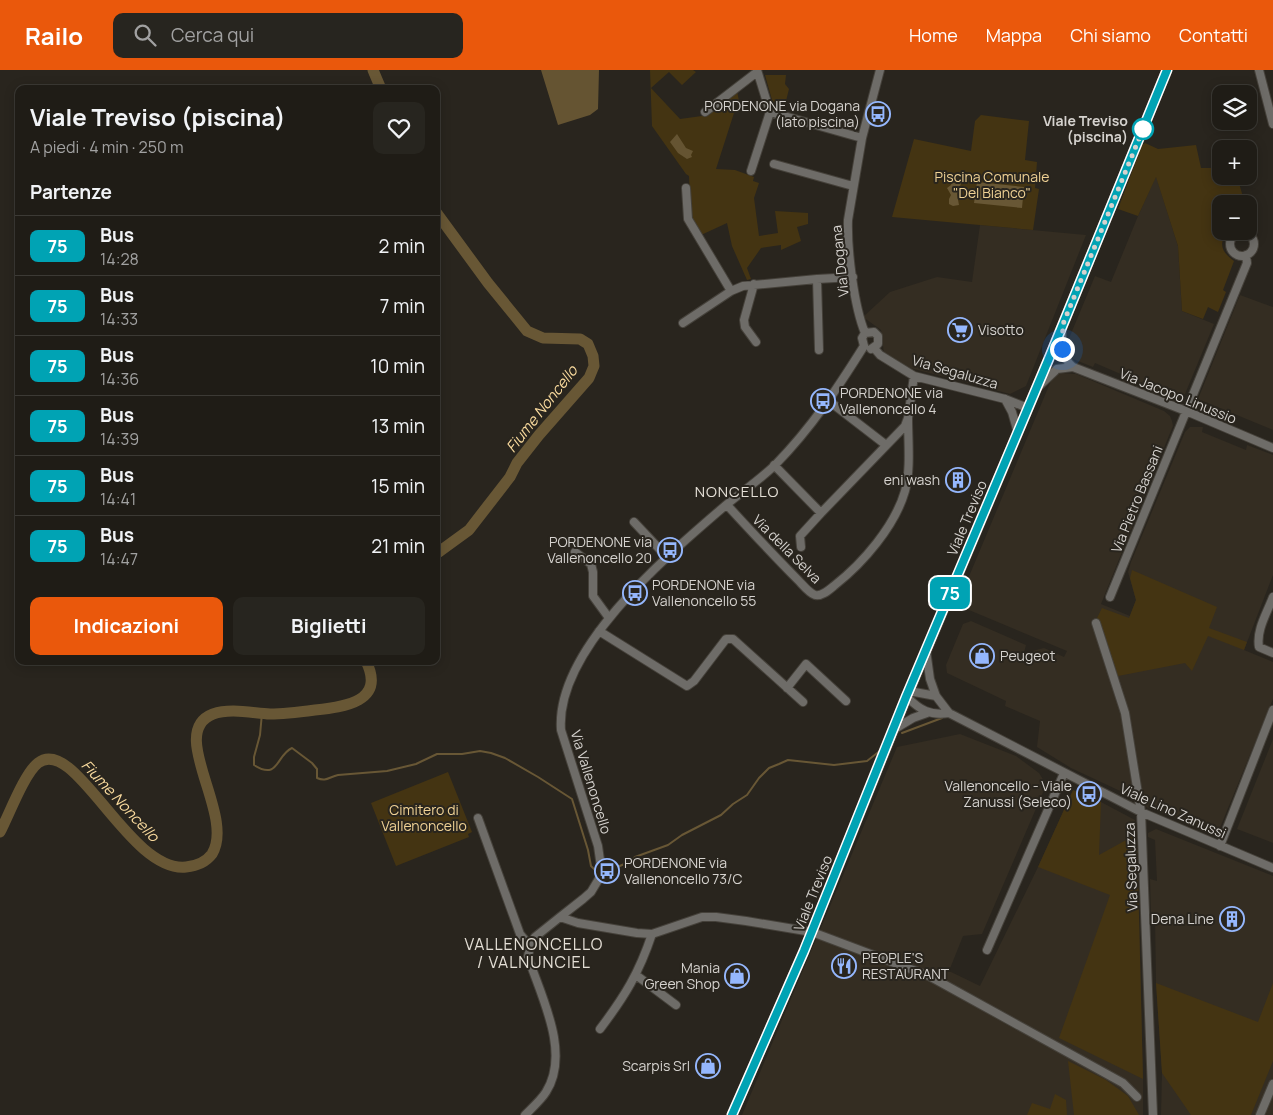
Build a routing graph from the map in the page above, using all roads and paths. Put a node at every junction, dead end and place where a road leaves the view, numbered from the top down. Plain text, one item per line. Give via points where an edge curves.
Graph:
1 (880, 70) edge
2 (1167, 70) edge
3 (1259, 70) edge
4 (757, 71) edge
5 (706, 112) dead end
6 (770, 112) junction
7 (1273, 124) edge
8 (862, 138) junction
9 (774, 164) dead end
10 (751, 171) dead end
11 (853, 186) junction
12 (686, 188) dead end
13 (1246, 255) dead end
14 (853, 277) junction
15 (817, 279) junction
16 (754, 284) junction
17 (731, 291) junction
18 (683, 323) dead end
19 (1063, 324) junction
20 (865, 333) junction
21 (756, 342) dead end
22 (864, 346) junction
23 (874, 348) junction
24 (819, 350) dead end
25 (1050, 358) junction
26 (1066, 360) junction
27 (1060, 367) junction
28 (1073, 367) junction
29 (914, 376) junction
30 (1036, 389) junction
31 (1005, 400) junction
32 (830, 401) junction
33 (1028, 408) junction
34 (1186, 411) junction
35 (908, 418) junction
36 (1018, 433) junction
37 (886, 445) junction
38 (1273, 448) edge
39 (774, 465) junction
40 (727, 505) junction
41 (821, 513) junction
42 (634, 522) dead end
43 (801, 547) dead end
44 (575, 552) dead end
45 (667, 557) junction
46 (1110, 597) dead end
47 (1273, 597) edge
48 (610, 618) junction
49 (1096, 623) dead end
50 (599, 631) junction
51 (926, 650) junction
52 (1273, 653) edge
53 (787, 688) junction
54 (908, 694) junction
55 (936, 696) junction
56 (846, 701) dead end
57 (803, 702) dead end
58 (1273, 710) edge
59 (949, 712) junction
60 (927, 713) junction
61 (893, 730) junction
62 (1064, 773) junction
63 (1141, 812) junction
64 (478, 818) dead end
65 (1220, 846) junction
66 (1273, 868) edge
67 (560, 916) junction
68 (812, 932) junction
69 (652, 934) junction
70 (530, 946) junction
71 (987, 950) dead end
72 (636, 975) junction
73 (676, 1005) dead end
74 (600, 1028) dead end
75 (1273, 1084) edge
76 (1137, 1098) dead end
77 (525, 1115) edge
78 (732, 1115) edge
79 (1153, 1115) edge
80 (1260, 1115) edge

1 - 8 street, Via Dogana
2 - 19 main road, Viale Treviso
3 - 7 street
4 - 5 street
4 - 6 street
6 - 8 street
6 - 10 street
8 - 11 street, Via Dogana
9 - 11 street
11 - 14 street, Via Dogana via 847,233
12 - 17 street via 688,219
13 - 34 street, Via Pietro Bassani via 1247,263
14 - 15 street
14 - 20 street, Via Dogana
15 - 16 street
15 - 24 street
16 - 17 street
16 - 21 street via 744,320
17 - 18 street
19 - 25 main road, Viale Treviso
19 - 26 street via 1062,349
20 - 22 street, Via Dogana via 862,338
20 - 23 street via 871,331 878,336 880,342
22 - 23 street
22 - 32 street, Via Vallenoncello
23 - 29 street, Via Segaluzza
25 - 26 street
25 - 27 street
25 - 30 main road, Viale Treviso
26 - 28 street
27 - 28 street
27 - 30 street
28 - 34 street, Via Jacopo Linussio
29 - 31 street, Via Segaluzza
29 - 35 street
30 - 33 main road, Viale Treviso
31 - 33 street, Via Segaluzza
31 - 36 street, Via Segaluzza
32 - 37 street
32 - 39 street, Via Vallenoncello
33 - 36 main road, Viale Treviso
34 - 38 street, Via Jacopo Linussio
34 - 46 street, Via Pietro Bassani
35 - 37 street via 905,426
35 - 40 street, Via della Selva via 908,463 905,490 898,508 868,553 830,590 813,594
36 - 51 main road, Viale Treviso
37 - 41 street
39 - 40 street, Via Vallenoncello
39 - 41 street
40 - 45 street, Via Vallenoncello
41 - 43 street via 800,536
42 - 45 street
44 - 48 street via 590,564 593,596
45 - 48 street, Via Vallenoncello
47 - 52 street via 1258,639 1259,647
48 - 50 street, Via Vallenoncello
49 - 63 street, Via Segaluzza via 1125,713
50 - 53 street via 687,686 726,639 733,640
50 - 67 street, Via Vallenoncello via 574,674 560,718 567,751 598,846 600,877 591,892
51 - 54 main road, Viale Treviso
51 - 55 street, Viale Lino Zanussi
53 - 56 street via 806,664
53 - 57 street
54 - 55 street
54 - 60 street via 917,707
54 - 61 main road, Viale Treviso
55 - 59 street, Viale Lino Zanussi
58 - 65 street
59 - 60 street
59 - 62 street, Viale Lino Zanussi
60 - 61 street
61 - 68 main road, Viale Treviso
62 - 63 street, Viale Lino Zanussi
62 - 71 street
63 - 65 street, Viale Lino Zanussi
63 - 79 street, Via Segaluzza
64 - 70 street via 520,934
65 - 66 street, Viale Lino Zanussi
67 - 69 street via 603,928
67 - 70 street, Via Vallenoncello via 535,937
68 - 69 street via 730,918 702,917
68 - 76 street via 929,976 1123,1083
68 - 78 main road, Viale Treviso
69 - 72 street
70 - 77 street via 528,957 554,1031 556,1057 546,1092
72 - 73 street
72 - 74 street
75 - 80 street

